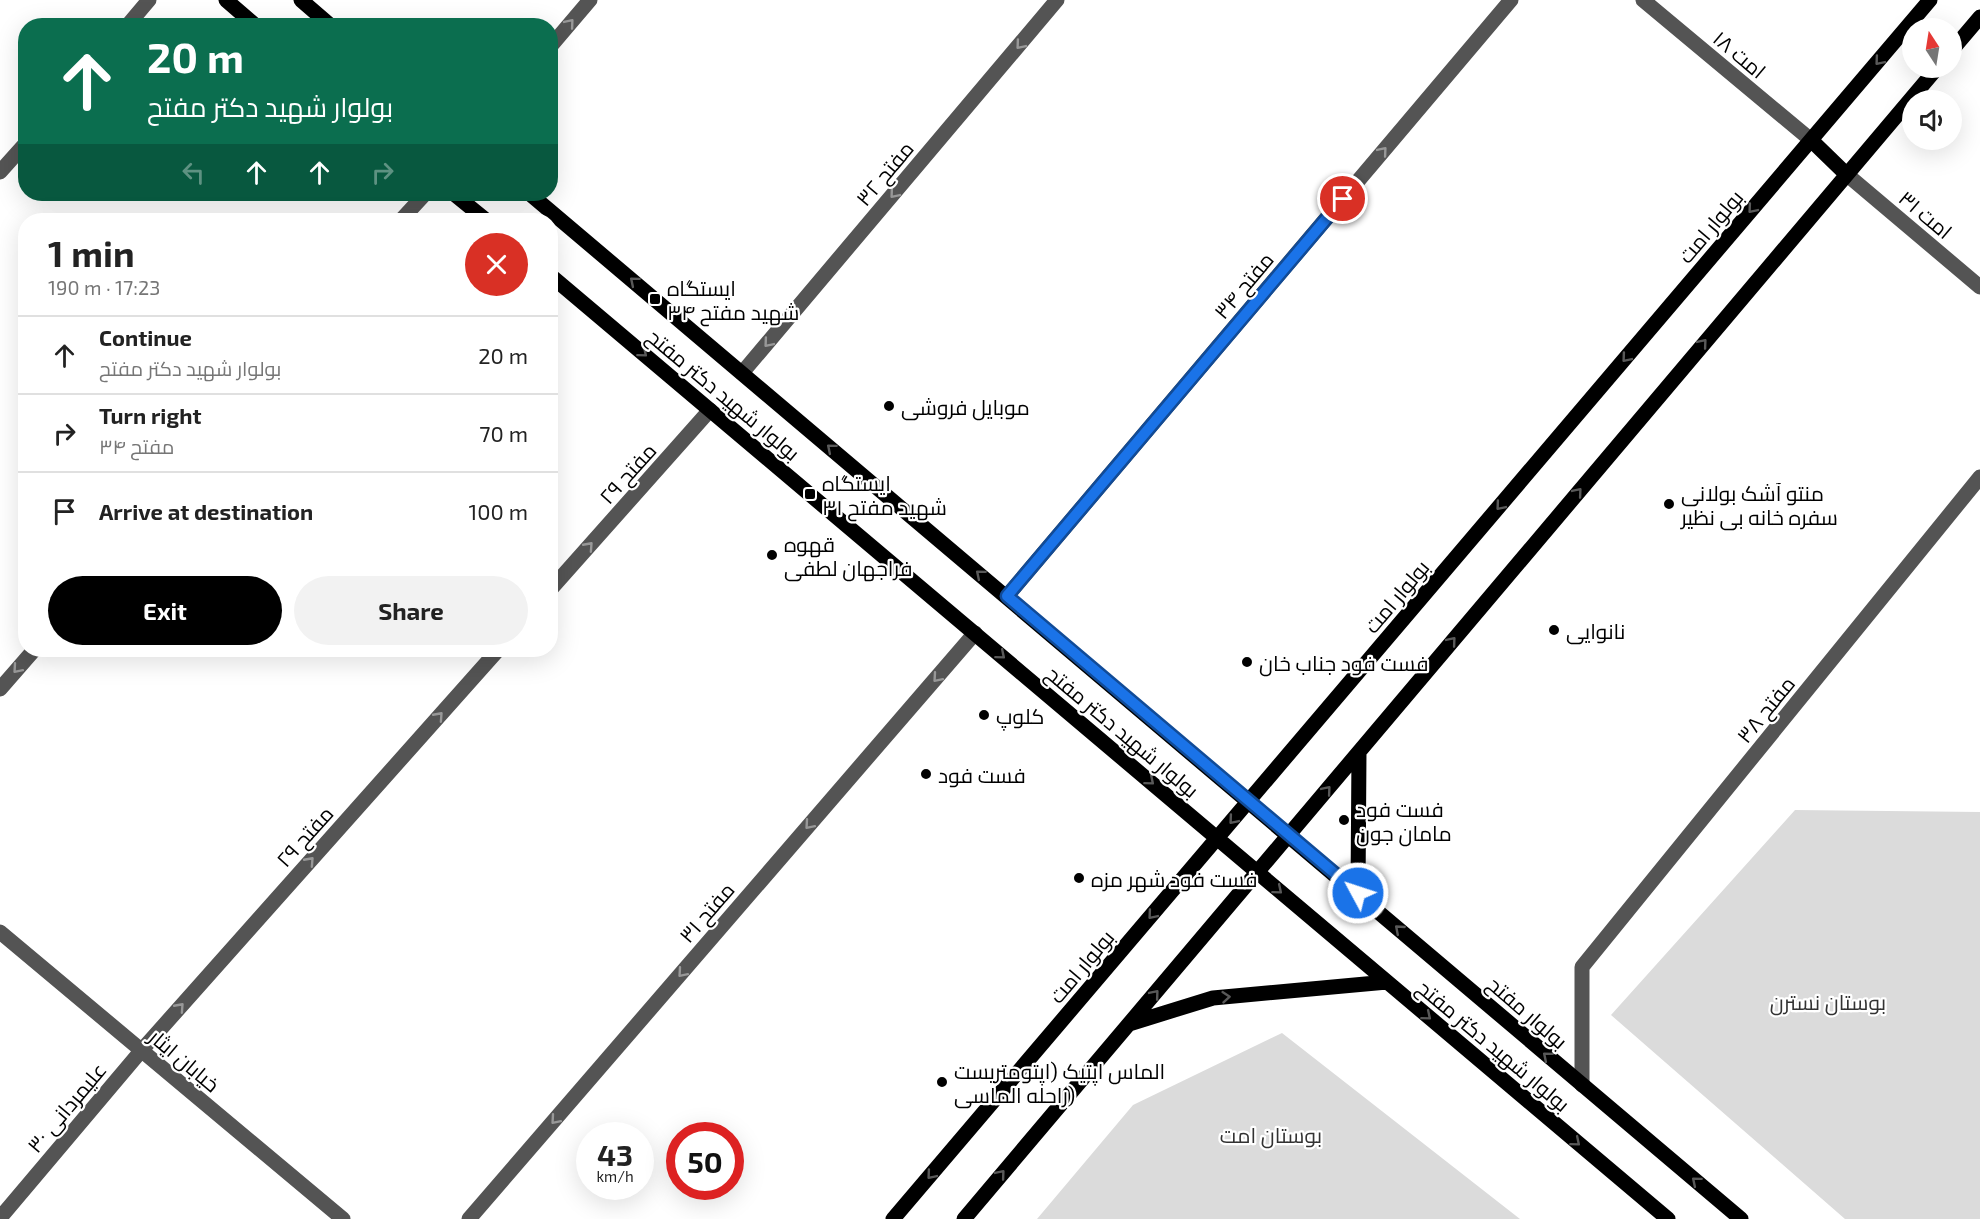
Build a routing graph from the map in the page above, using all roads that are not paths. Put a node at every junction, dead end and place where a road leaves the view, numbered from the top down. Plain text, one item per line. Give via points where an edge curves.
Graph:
1 (149, 0) edge
2 (226, 0) edge
3 (301, 0) edge
4 (590, 0) edge
5 (1057, 0) edge
6 (1511, 0) edge
7 (1643, 0) edge
8 (1930, 0) edge
9 (1980, 17) edge
10 (134, 18) edge
11 (247, 18) edge
12 (322, 18) edge
13 (558, 38) edge
14 (1962, 38) edge
15 (1928, 78) edge
16 (1811, 140) junction
17 (18, 152) edge
18 (0, 172) edge
19 (1845, 173) junction
20 (419, 201) edge
21 (463, 201) edge
22 (538, 201) edge
23 (408, 213) edge
24 (477, 213) edge
25 (553, 213) edge
26 (558, 218) edge
27 (558, 282) edge
28 (1980, 287) edge
29 (742, 373) junction
30 (710, 410) junction
31 (1980, 477) edge
32 (558, 581) edge
33 (1007, 596) junction
34 (975, 633) junction
35 (28, 657) edge
36 (492, 657) edge
37 (0, 689) edge
38 (1359, 752) junction
39 (1249, 802) junction
40 (1289, 835) junction
41 (1218, 838) junction
42 (1258, 872) junction
43 (1358, 893) junction
44 (0, 932) edge
45 (1387, 982) junction
46 (1129, 1024) junction
47 (141, 1051) junction
48 (1582, 1085) junction
49 (0, 1218) edge
50 (342, 1219) edge
51 (470, 1219) edge
52 (893, 1219) edge
53 (964, 1219) edge
54 (1668, 1219) edge
55 (1741, 1219) edge

1 - 10 street
2 - 11 main road
3 - 12 main road
13 -> 4 street
5 -> 29 street, مفتح ۳۲
33 -> 6 street, مفتح ۳۴
7 - 16 street, امت ۱۸
8 -> 16 main road, بولوار امت
9 - 14 main road
15 - 19 main road
16 - 19 main road
16 -> 39 main road, بولوار امت
17 - 18 street
19 - 28 street, امت ۳۱
38 -> 19 main road
20 - 23 street
21 - 24 main road
25 -> 22 main road, بولوار شهید دکتر مفتح
29 -> 26 main road, بولوار شهید دکتر مفتح
27 -> 30 main road, بولوار شهید دکتر مفتح
33 -> 29 main road, بولوار شهید دکتر مفتح
32 -> 30 street, مفتح ۲۹
30 - 34 main road, بولوار شهید دکتر مفتح
31 - 48 street, مفتح ۳۸ via 1582,967
33 - 39 main road, بولوار شهید دکتر مفتح
34 -> 41 main road, بولوار شهید دکتر مفتح
34 -> 51 street, مفتح ۳۱
35 -> 37 street
47 -> 36 street, مفتح ۲۹
40 -> 38 main road
38 - 43 main road
39 - 40 main road, بولوار شهید دکتر مفتح
39 -> 41 main road, بولوار امت
40 - 42 main road
40 - 43 main road, بولوار مفتح
41 - 42 main road, بولوار شهید دکتر مفتح
41 -> 52 main road, بولوار امت
42 -> 45 main road, بولوار شهید دکتر مفتح
46 -> 42 main road
48 -> 43 main road, بولوار مفتح
44 - 47 street, خیابان ایثار
46 -> 45 main road via 1213,998
45 -> 54 main road, بولوار شهید دکتر مفتح
53 -> 46 main road
47 - 49 street, علیمردانی ۳۰
47 - 50 street, خیابان ایثار
55 -> 48 main road, بولوار مفتح

